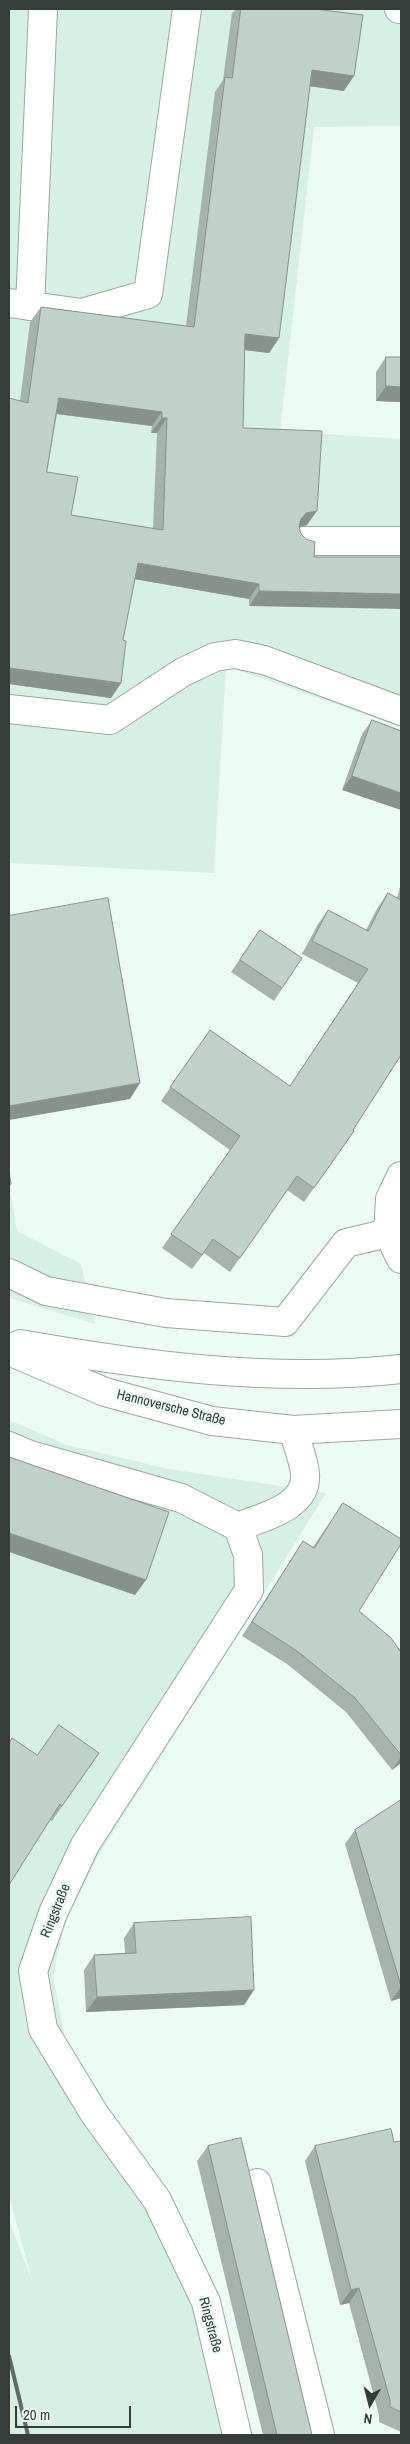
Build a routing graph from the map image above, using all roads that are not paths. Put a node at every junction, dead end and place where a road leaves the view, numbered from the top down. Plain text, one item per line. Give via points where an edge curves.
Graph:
1 (42, 9) edge
2 (187, 9) edge
3 (19, 304) edge
4 (401, 540) edge
5 (304, 541) edge
6 (9, 709) edge
7 (401, 711) edge
8 (401, 1176) edge
9 (388, 1233) junction
10 (401, 1259) edge
11 (9, 1273) edge
12 (9, 1342) edge
13 (9, 1351) edge
14 (401, 1369) edge
15 (401, 1424) edge
16 (293, 1430) junction
17 (9, 1446) edge
18 (238, 1527) junction
19 (258, 2183) dead end
20 (237, 2435) edge
21 (320, 2435) edge

1 - 3 street
2 - 3 street via 148,294 82,313
4 - 5 street
6 - 7 street via 110,720 183,672 215,656 235,654 264,660
8 - 9 street via 390,1199
9 - 10 street
9 - 11 street via 346,1243 285,1322 166,1313 46,1291
12 - 14 street via 115,1361 272,1375 369,1373
13 - 16 street, Hannoversche Straße via 105,1392 212,1421
15 - 16 street, Hannoversche Straße
16 - 18 street via 306,1476 300,1496 287,1507
17 - 18 street via 30,1455 180,1498
18 - 20 street, Ringstraße via 248,1555 249,1590 86,1845 53,1913 33,1971 43,2030 94,2113 157,2200 206,2302
19 - 21 street

